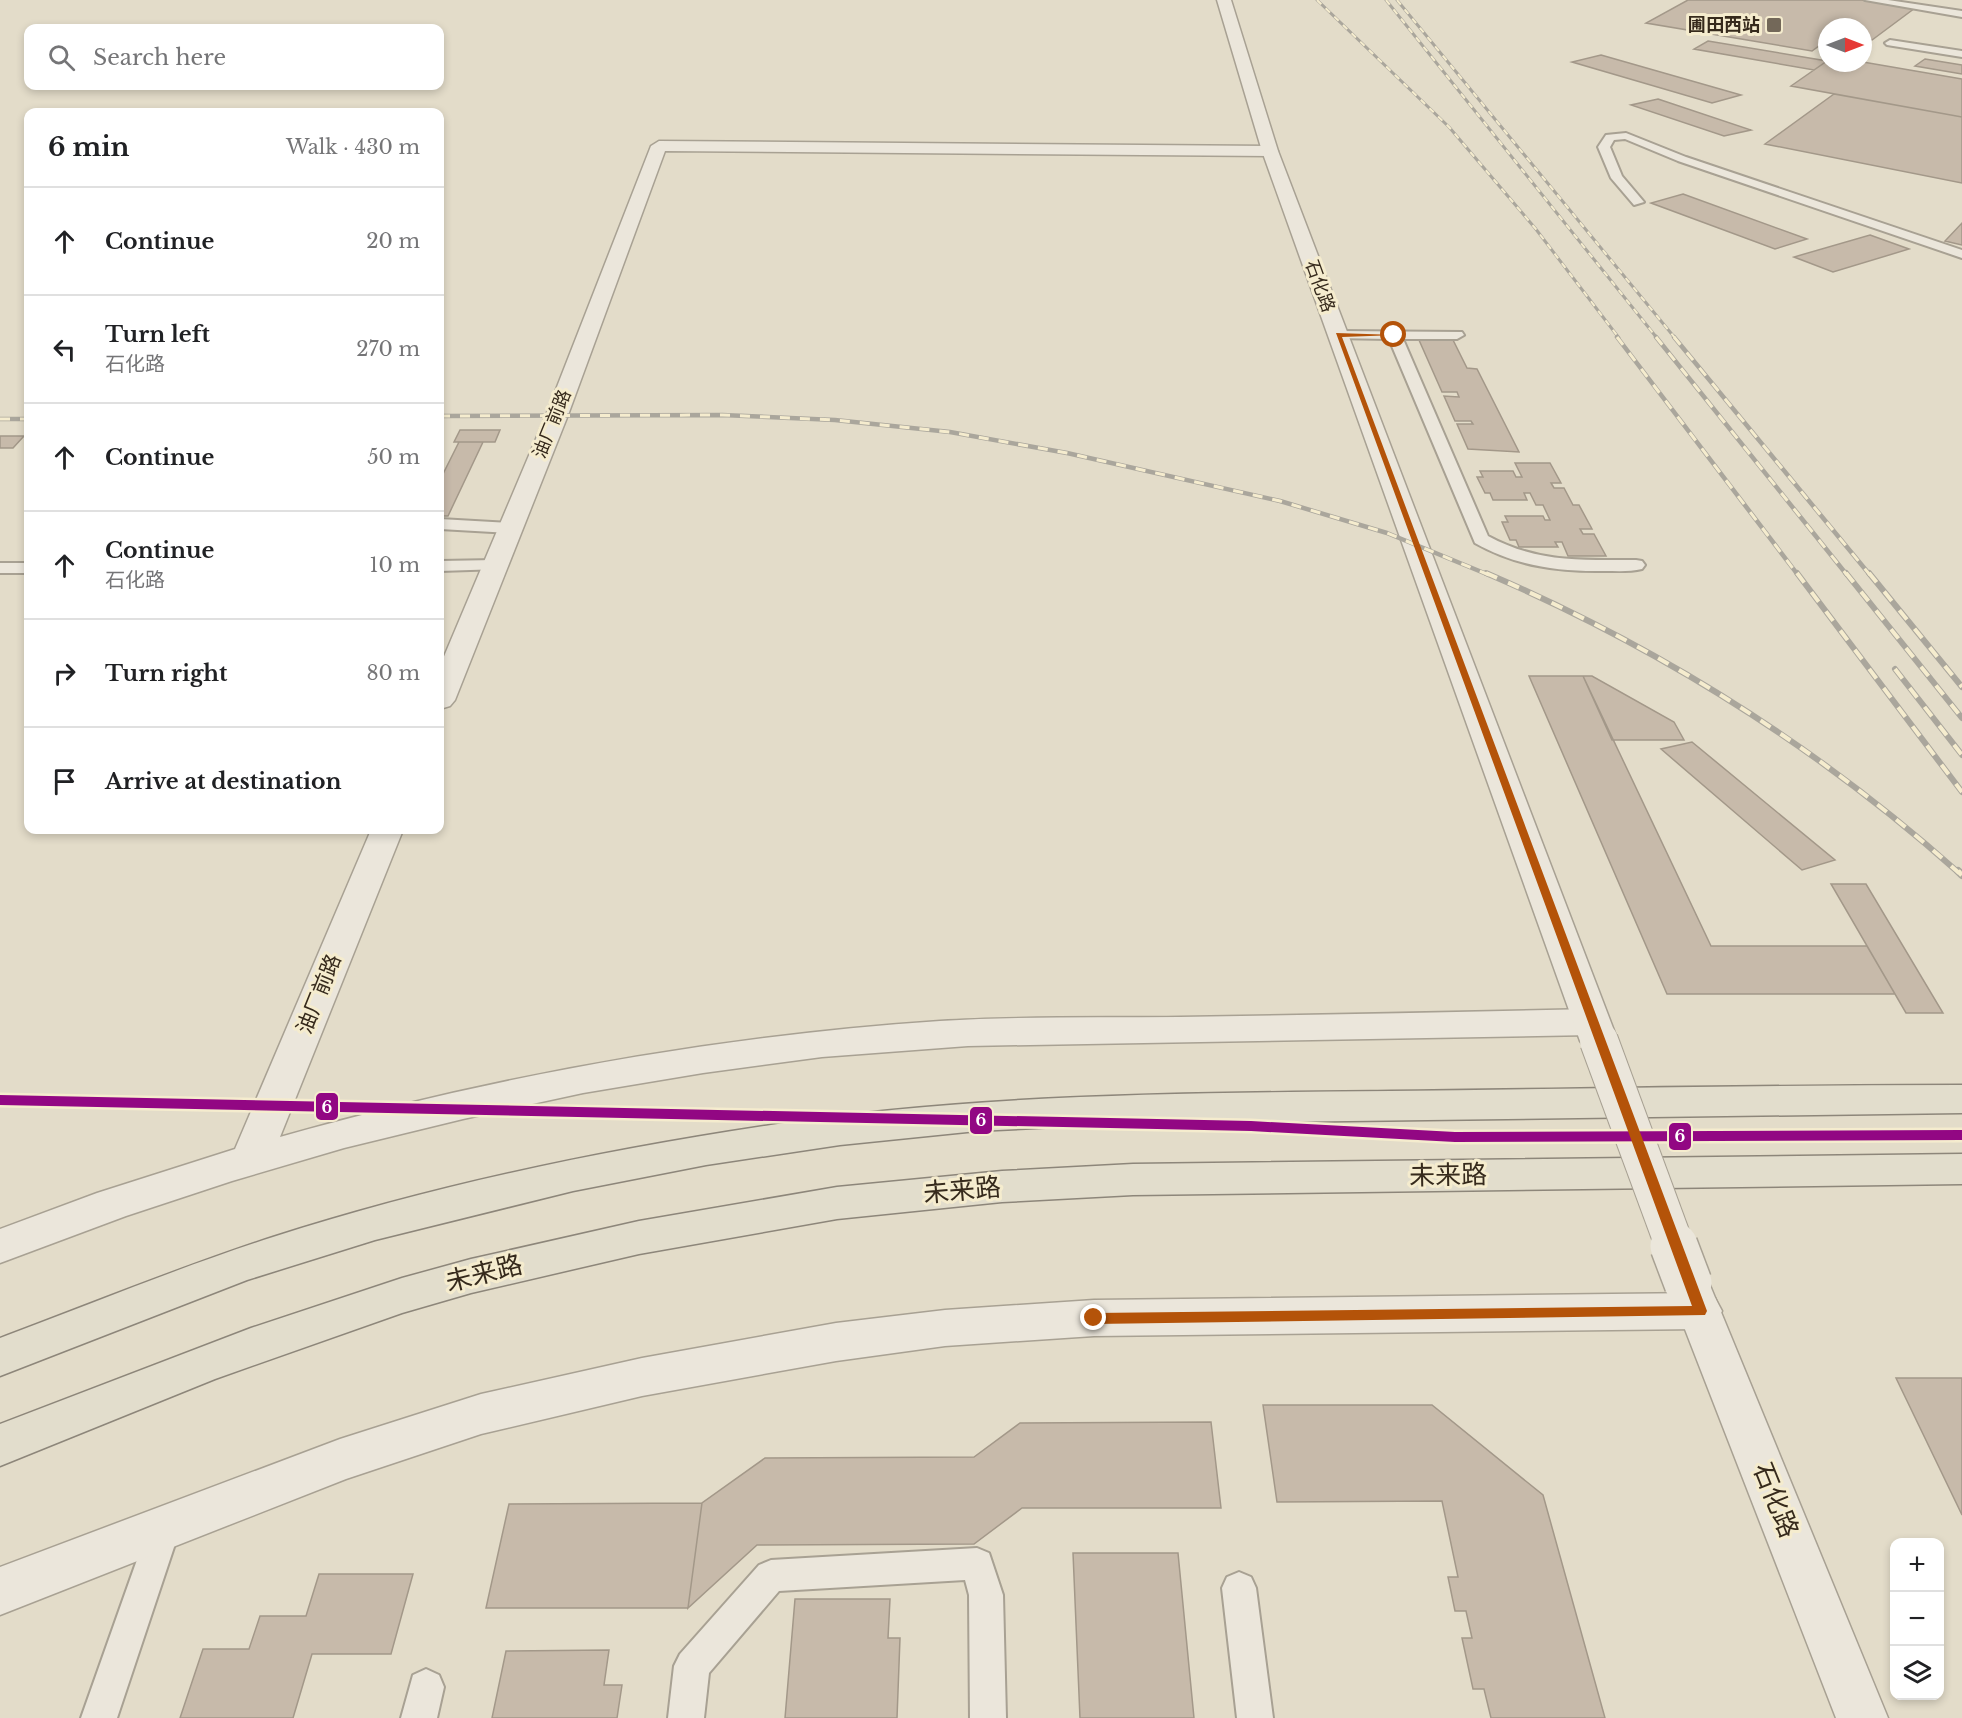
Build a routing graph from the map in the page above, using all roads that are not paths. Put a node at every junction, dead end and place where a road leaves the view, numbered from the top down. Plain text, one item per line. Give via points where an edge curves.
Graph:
1 (1224, 0) edge
2 (1870, 0) edge
3 (1962, 14) edge
4 (1890, 43) dead end
5 (1962, 54) edge
6 (1270, 151) junction
7 (1638, 202) dead end
8 (1962, 254) edge
9 (1338, 335) junction
10 (1394, 335) junction
11 (1457, 335) dead end
12 (444, 524) edge
13 (510, 528) junction
14 (444, 566) edge
15 (495, 566) junction
16 (1636, 566) dead end
17 (0, 568) edge
18 (24, 568) edge
19 (444, 690) edge
20 (385, 834) edge
21 (1596, 1032) junction
22 (1962, 1099) edge
23 (251, 1159) junction
24 (1962, 1169) edge
25 (0, 1246) edge
26 (1694, 1297) junction
27 (0, 1357) edge
28 (0, 1445) edge
29 (165, 1526) junction
30 (1239, 1588) dead end
31 (0, 1591) edge
32 (99, 1718) edge
33 (686, 1718) edge
34 (988, 1718) edge
35 (1255, 1718) edge
36 (1862, 1718) edge

1 - 6 street, 石化路
2 - 3 lane
4 - 5 lane
6 - 9 street, 石化路
6 - 13 street, 油厂前路 via 658,146 557,415
7 - 8 lane via 1607,164 1604,147 1610,137 1626,135 1682,159
9 - 10 lane
9 - 21 street, 石化路
10 - 11 lane
10 - 16 lane via 1481,538 1539,564
12 - 13 lane
13 - 15 street, 油厂前路
14 - 15 lane
15 - 19 street, 油厂前路
17 - 18 lane
20 - 23 street, 油厂前路
21 - 23 street via 1024,1031 810,1046 628,1073 501,1098
21 - 26 street, 石化路, bridge
22 - 27 main road via 1195,1106 1059,1111 841,1130 633,1164 419,1211 305,1244
23 - 25 street
24 - 28 main road, 未来路 via 1081,1181 851,1202 643,1238 431,1286 298,1328
26 - 29 street via 1094,1318 945,1328 836,1342 642,1377 482,1414 340,1460
26 - 36 street, 石化路
29 - 31 street
29 - 32 lane
30 - 35 lane
33 - 34 lane via 692,1666 771,1576 977,1564 986,1595

